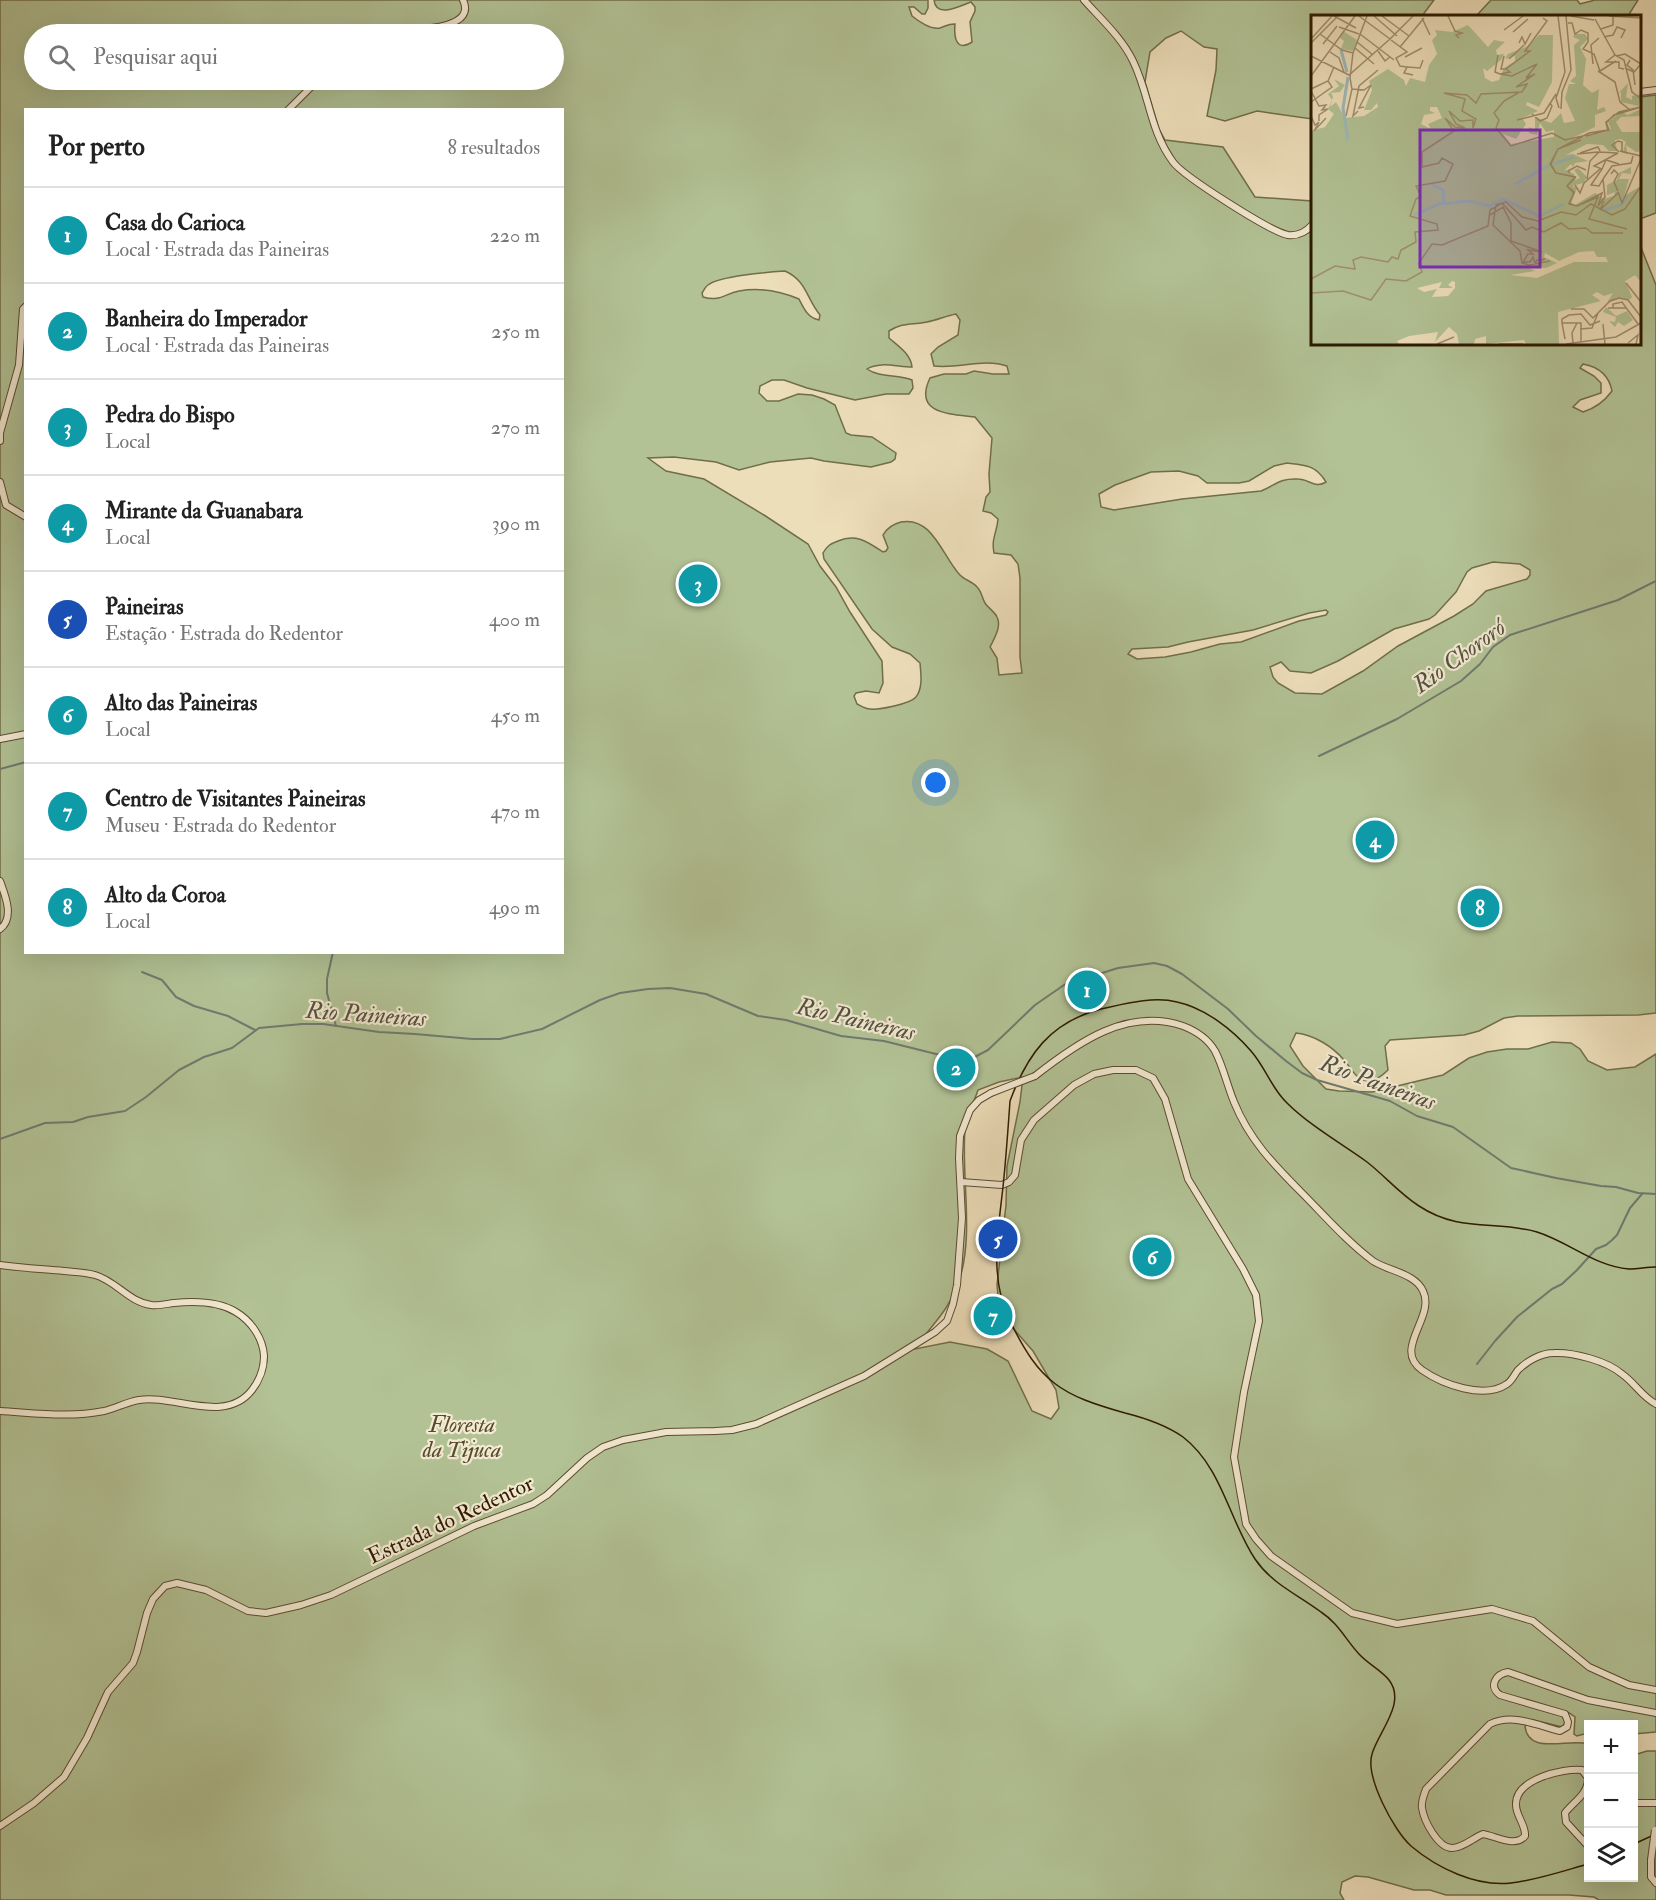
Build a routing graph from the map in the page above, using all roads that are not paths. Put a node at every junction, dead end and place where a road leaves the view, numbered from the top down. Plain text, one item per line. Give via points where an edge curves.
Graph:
1 (463, 0) edge
2 (1084, 0) edge
3 (451, 24) edge
4 (308, 90) edge
5 (1656, 90) edge
6 (1641, 92) edge
7 (290, 108) edge
8 (1311, 226) edge
9 (24, 308) edge
10 (0, 441) edge
11 (0, 482) edge
12 (24, 516) edge
13 (24, 734) edge
14 (0, 739) edge
15 (0, 881) edge
16 (0, 929) edge
17 (961, 1182) junction
18 (0, 1265) edge
19 (1656, 1404) edge
20 (0, 1411) edge
21 (1656, 1690) edge
22 (1656, 1713) edge
23 (1638, 1803) edge
24 (1656, 1803) edge
25 (0, 1826) edge
26 (1655, 1828) edge
27 (1584, 1842) edge
28 (1656, 1883) edge

1 - 3 street via 465,15
2 - 8 street via 1132,60 1155,132 1175,165 1259,222 1281,232 1301,234
4 - 7 street
5 - 6 street
9 - 10 street via 19,365
11 - 12 street via 6,505
13 - 14 street
15 - 16 street via 8,916
17 - 19 street, bridge via 960,1136 968,1114 979,1100 1035,1076 1069,1050 1116,1027 1135,1022 1174,1023 1191,1029 1215,1050 1246,1127 1270,1161 1374,1262 1414,1280 1423,1290 1427,1304 1411,1355 1419,1368 1437,1380 1487,1391 1508,1383 1536,1357 1554,1353 1593,1358 1622,1373
17 - 21 street via 1009,1182 1015,1175 1021,1140 1035,1120 1074,1085 1094,1074 1136,1070 1153,1078 1165,1099 1188,1179 1256,1295 1259,1321 1234,1457 1246,1524 1256,1539 1271,1556 1352,1613 1397,1624 1492,1609 1533,1621 1588,1667 1629,1685
17 - 25 street, Estrada do Redentor via 957,1285 947,1321 935,1332 864,1376 756,1424 732,1430 666,1432 603,1447 533,1504 474,1526 331,1595 301,1605 266,1612 248,1611 206,1590 177,1583 165,1586 147,1613 133,1663 108,1692 64,1777
18 - 20 street via 97,1275 141,1302 153,1305 190,1302 233,1310 246,1319 259,1337 264,1355 257,1383 248,1396 219,1407 140,1400 82,1414
22 - 27 street via 1588,1700 1502,1673 1494,1682 1495,1691 1565,1714 1567,1727 1560,1731 1512,1718 1496,1721 1426,1789 1423,1797 1422,1808 1433,1833 1447,1847 1455,1848 1483,1834 1521,1841 1526,1830 1515,1807 1521,1790 1541,1778 1570,1769 1582,1770 1587,1774 1587,1789 1565,1813 1566,1822
23 - 24 street
26 - 28 street, bridge via 1651,1877

